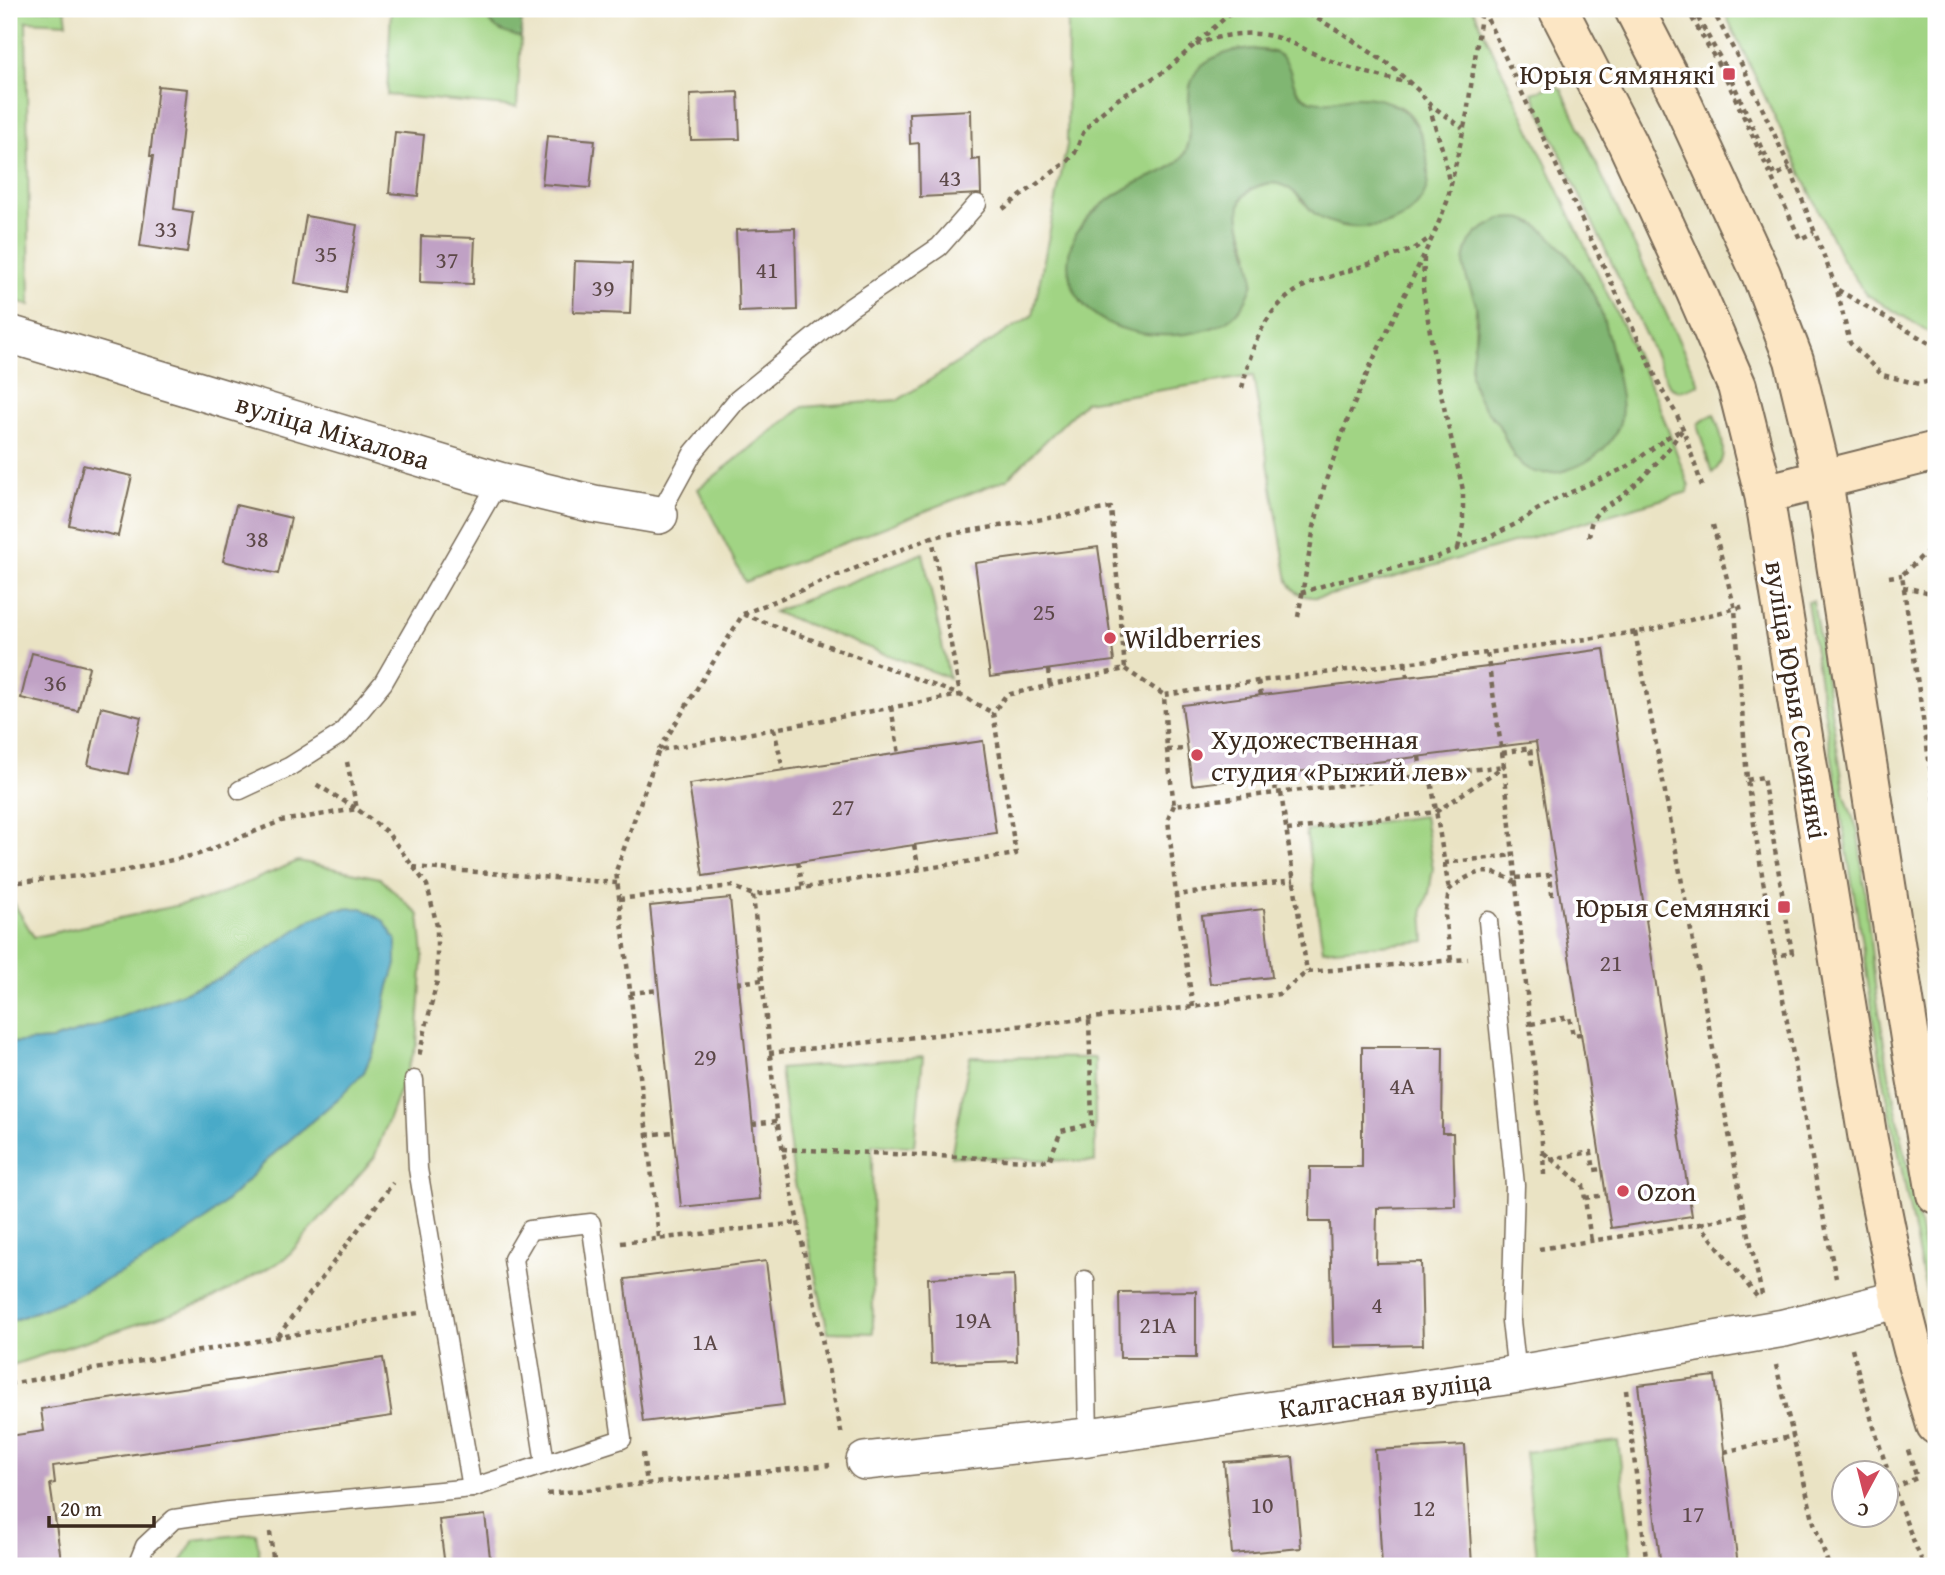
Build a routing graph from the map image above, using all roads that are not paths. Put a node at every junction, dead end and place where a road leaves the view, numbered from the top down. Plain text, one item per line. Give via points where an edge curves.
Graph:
1 (1558, 9) edge
2 (1634, 9) edge
3 (977, 204) dead end
4 (9, 334) edge
5 (1936, 451) edge
6 (1823, 480) junction
7 (499, 481) junction
8 (1764, 494) junction
9 (659, 516) joint
10 (240, 790) dead end
11 (1488, 920) dead end
12 (414, 1080) road end
13 (1936, 1194) edge
14 (1085, 1280) dead end
15 (1900, 1299) junction
16 (1517, 1374) junction
17 (1936, 1425) edge
18 (1088, 1437) junction
19 (865, 1461) road end
20 (545, 1464) junction
21 (472, 1488) junction
22 (137, 1566) edge

1 - 8 main road, вуліца Юрыя Семянякі via 1627,143 1737,386
2 - 6 main road via 1761,274 1794,360
3 - 9 lane via 939,247 851,307 737,400 693,453
4 - 7 street, вуліца Міхалова
5 - 6 main road
6 - 8 main road
6 - 13 main road
7 - 9 street, вуліца Міхалова
7 - 10 lane via 383,683 341,734 289,767
8 - 15 main road, вуліца Юрыя Семянякі via 1860,1090
11 - 16 lane via 1515,1185 1511,1321
12 - 21 lane via 416,1152
14 - 18 lane
15 - 16 street, Калгасная вуліца via 1784,1328
15 - 17 main road, вуліца Юрыя Семянякі
16 - 18 street, Калгасная вуліца
18 - 19 street, Калгасная вуліца
20 - 20 lane via 622,1439 591,1223 530,1230 513,1259
20 - 21 lane
21 - 22 lane via 174,1519 145,1546

